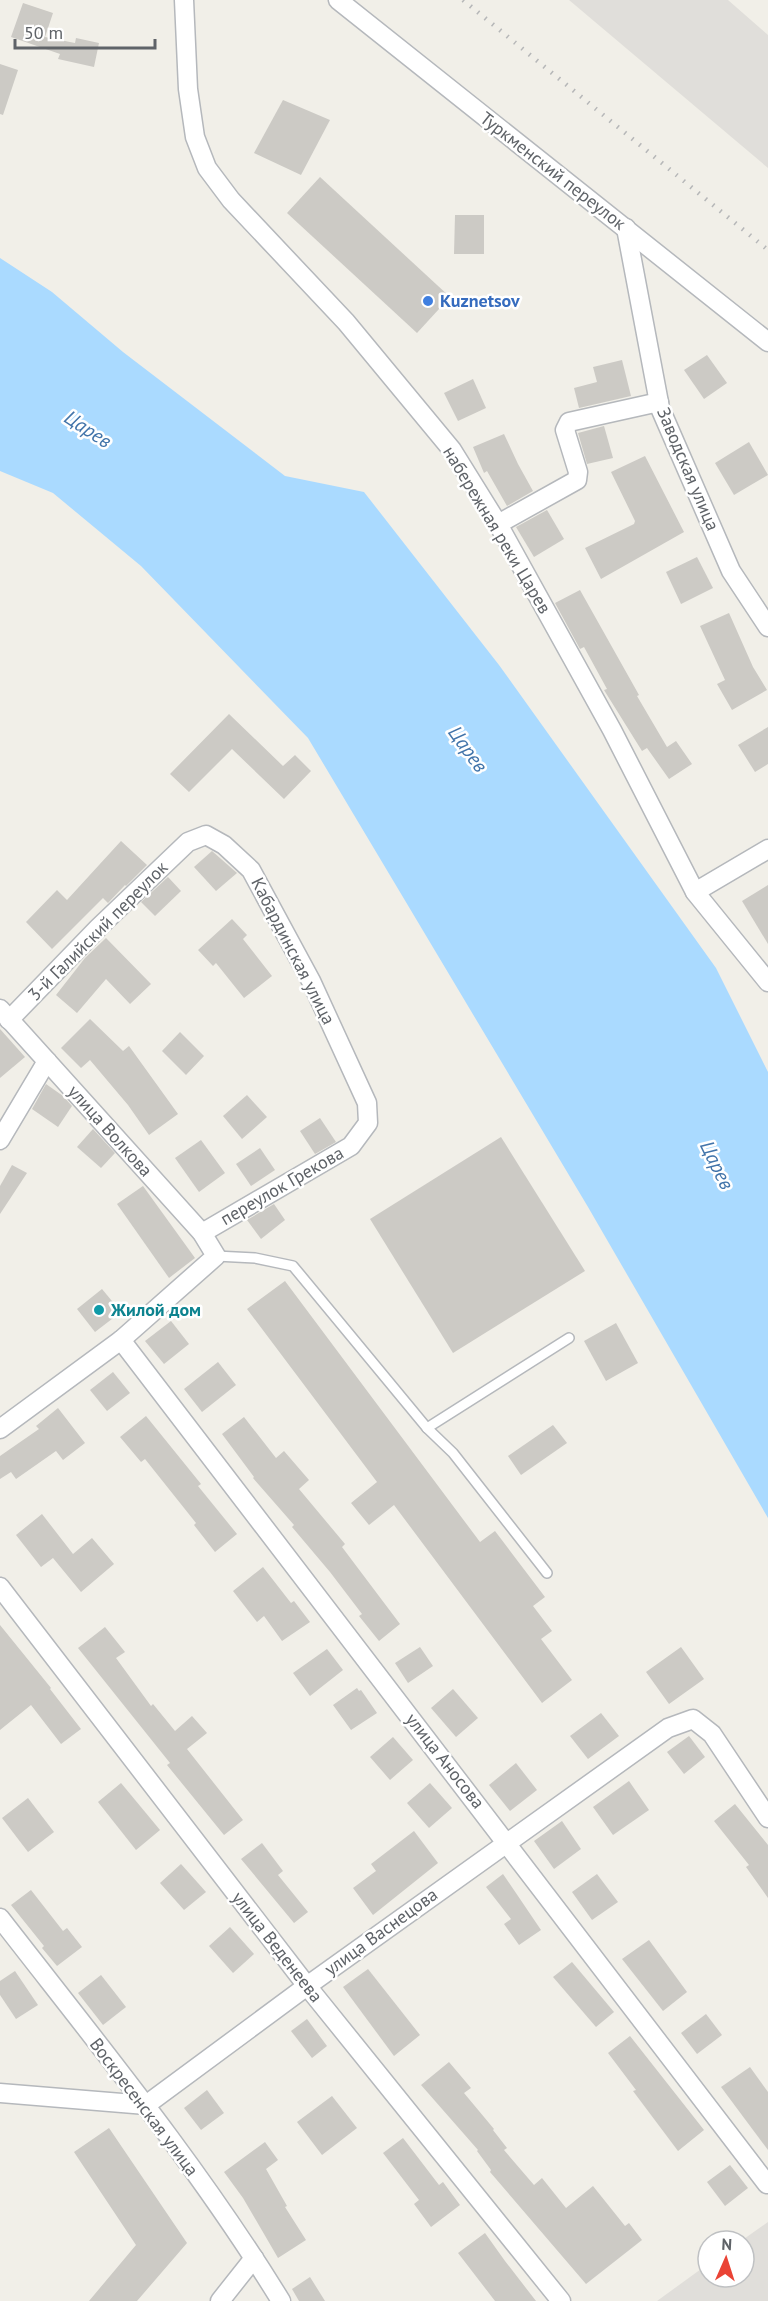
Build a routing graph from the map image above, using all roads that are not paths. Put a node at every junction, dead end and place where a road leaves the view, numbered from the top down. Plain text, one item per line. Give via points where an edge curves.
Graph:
1 (184, 0) edge
2 (338, 0) edge
3 (626, 228) junction
4 (768, 342) edge
5 (659, 402) junction
6 (498, 524) junction
7 (768, 627) edge
8 (188, 842) joint
9 (768, 849) edge
10 (695, 892) junction
11 (768, 982) edge
12 (4, 1015) edge
13 (47, 1060) junction
14 (367, 1103) joint
15 (0, 1140) edge
16 (202, 1233) junction
17 (216, 1256) junction
18 (569, 1338) dead end
19 (121, 1340) junction
20 (426, 1428) junction
21 (0, 1429) edge
22 (547, 1574) dead end
23 (0, 1587) edge
24 (768, 1818) edge
25 (507, 1842) junction
26 (0, 1918) edge
27 (307, 1986) junction
28 (0, 2092) edge
29 (146, 2105) junction
30 (767, 2184) edge
31 (255, 2258) junction
32 (220, 2301) edge
33 (281, 2301) edge
34 (561, 2301) edge

1 - 6 street, набережная реки Царев via 188,89 195,137 207,168 231,200 346,322 452,450
2 - 3 street, Туркменский переулок
3 - 4 street, Туркменский переулок
3 - 5 street, Заводская улица
5 - 6 street via 569,422 565,430 579,472 577,480
5 - 7 street, Заводская улица via 731,571
6 - 10 street, набережная реки Царев via 612,730
8 - 12 street, 3-й Галийский переулок
8 - 14 street, Кабардинская улица via 206,835 224,845 251,870 311,981
9 - 10 street
10 - 11 street, набережная реки Царев
12 - 13 street, улица Волкова
13 - 15 street
13 - 16 street, улица Волкова
14 - 16 street, переулок Грекова via 368,1123 351,1146
16 - 17 street, улица Волкова
17 - 19 street
17 - 20 lane via 255,1258 293,1266
18 - 20 lane
19 - 21 street
19 - 25 street, улица Аносова
20 - 22 lane via 453,1454
23 - 27 street, улица Веденеева
24 - 25 street, улица Васнецова via 712,1734 693,1719 668,1728
25 - 27 street, улица Васнецова
25 - 30 street, улица Аносова
26 - 29 street, Воскресенская улица
27 - 29 street, улица Васнецова
27 - 34 street, улица Веденеева
28 - 29 street
29 - 31 street, Воскресенская улица
31 - 32 street
31 - 33 street, Воскресенская улица

